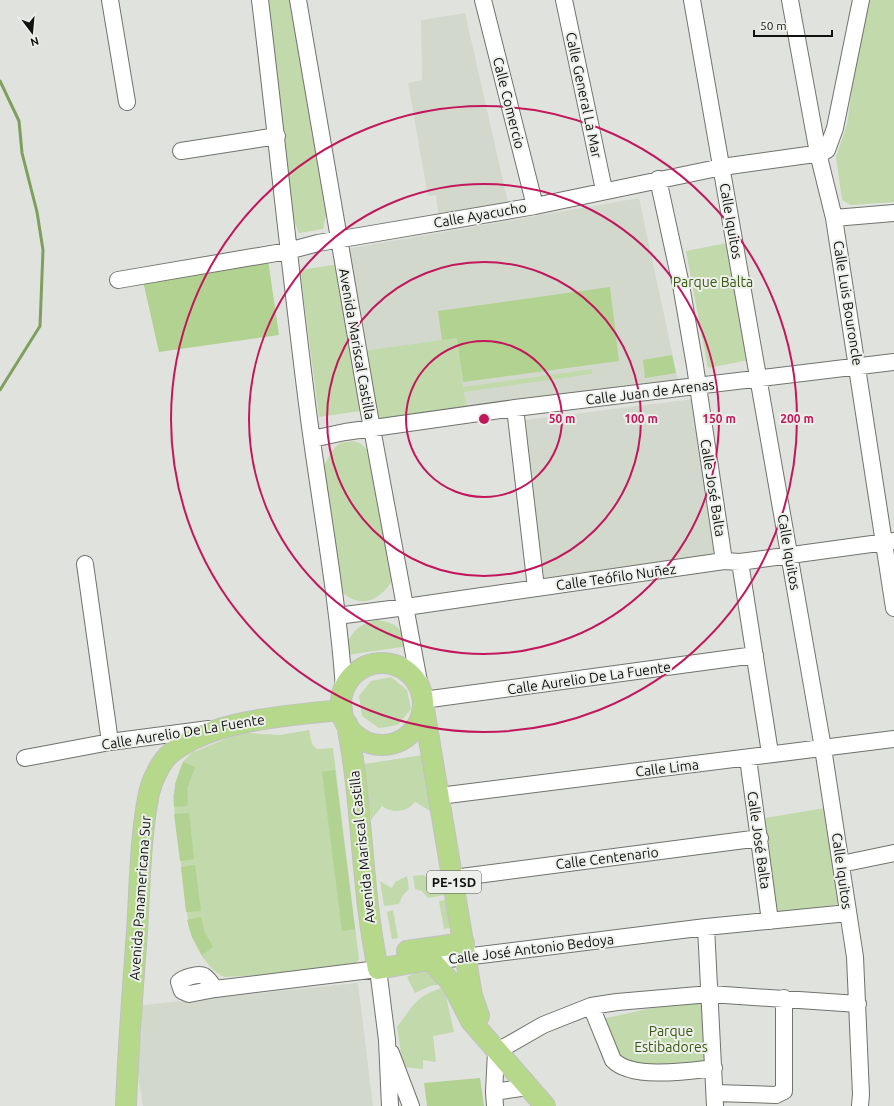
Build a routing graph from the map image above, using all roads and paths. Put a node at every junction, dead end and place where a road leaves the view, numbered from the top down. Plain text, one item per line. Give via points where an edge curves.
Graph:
1 (110, 0) edge
2 (260, 0) edge
3 (298, 0) edge
4 (483, 0) edge
5 (564, 0) edge
6 (692, 0) edge
7 (790, 0) edge
8 (861, 0) edge
9 (127, 102) dead end
10 (277, 136) junction
11 (181, 151) dead end
12 (818, 153) junction
13 (722, 167) junction
14 (658, 179) junction
15 (604, 190) junction
16 (535, 206) junction
17 (894, 213) edge
18 (834, 218) junction
19 (338, 240) junction
20 (288, 251) junction
21 (118, 280) dead end
22 (894, 362) edge
23 (858, 368) junction
24 (759, 378) junction
25 (697, 386) junction
26 (515, 408) junction
27 (372, 429) junction
28 (312, 439) junction
29 (889, 541) edge
30 (790, 555) junction
31 (724, 561) junction
32 (740, 562) junction
33 (85, 564) dead end
34 (536, 588) junction
35 (406, 607) junction
36 (894, 608) edge
37 (337, 616) junction
38 (755, 655) junction
39 (344, 689) junction
40 (422, 699) junction
41 (344, 717) junction
42 (222, 728) junction
43 (894, 739) edge
44 (110, 742) junction
45 (823, 748) junction
46 (770, 753) junction
47 (25, 758) dead end
48 (748, 758) junction
49 (439, 796) junction
50 (760, 838) junction
51 (894, 853) edge
52 (841, 864) junction
53 (454, 878) junction
54 (848, 913) junction
55 (770, 921) junction
56 (706, 927) junction
57 (465, 950) junction
58 (432, 961) junction
59 (376, 963) junction
60 (215, 989) dead end
61 (710, 994) junction
62 (784, 998) junction
63 (858, 1004) junction
64 (591, 1006) junction
65 (387, 1040) junction
66 (496, 1052) junction
67 (714, 1068) junction
68 (528, 1087) junction
69 (495, 1099) edge
70 (715, 1099) edge
71 (126, 1106) edge
72 (390, 1106) edge
73 (411, 1106) edge
74 (545, 1106) edge
75 (860, 1106) edge

1 - 9 street
2 - 10 street
3 - 19 street, Avenida Mariscal Castilla
4 - 16 street, Calle Comercio
5 - 15 street, Calle General La Mar
6 - 13 street, Calle Iquitos
7 - 12 street, Calle Luis Bouroncle
8 - 12 street via 835,128 827,150
10 - 11 street
10 - 20 street
12 - 13 street, Calle Ayacucho
12 - 18 street, Calle Luis Bouroncle
13 - 14 street, Calle Ayacucho
13 - 24 street, Calle Iquitos
14 - 15 street, Calle Ayacucho
14 - 25 street, Calle José Balta via 681,285
15 - 16 street, Calle Ayacucho
16 - 19 street, Calle Ayacucho
17 - 18 street
18 - 23 street, Calle Luis Bouroncle
19 - 20 street, Calle Ayacucho
19 - 27 street, Avenida Mariscal Castilla
20 - 21 street, Calle Ayacucho
20 - 28 street
22 - 23 street, Calle Juan de Arenas
23 - 24 street, Calle Juan de Arenas
23 - 29 street, Calle Luis Bouroncle
24 - 25 street, Calle Juan de Arenas
24 - 30 street, Calle Iquitos
25 - 26 street, Calle Juan de Arenas
25 - 31 street, Calle José Balta
26 - 27 street, Calle Juan de Arenas
26 - 34 street
27 - 28 street, Calle Juan de Arenas
27 - 35 street, Avenida Mariscal Castilla
28 - 37 street
29 - 30 street, Calle Teófilo Nuñez
29 - 36 street, Calle Luis Bouroncle
30 - 32 street, Calle Teófilo Nuñez
30 - 45 street, Calle Iquitos
31 - 32 street, Calle Teófilo Nuñez
31 - 34 street, Calle Teófilo Nuñez
32 - 38 street
33 - 44 street
34 - 35 street, Calle Teófilo Nuñez
35 - 37 street, Calle Teófilo Nuñez
35 - 40 street, Avenida Mariscal Castilla
37 - 39 street
38 - 40 street, Calle Aurelio De La Fuente
38 - 46 street
39 - 40 main road via 360,670 384,663 404,670 414,678
39 - 41 main road
40 - 41 main road via 416,728 408,736 390,744 369,743 360,738
40 - 49 main road, Avenida Mariscal Castilla / PE-1SD
41 - 42 main road, Calle Aurelio De La Fuente via 273,718
41 - 59 main road, Avenida Mariscal Castilla via 355,782
42 - 44 street, Calle Aurelio De La Fuente
42 - 71 main road, Avenida Panamericana Sur via 170,754 158,771 149,791 142,841
43 - 45 street, Calle Lima
44 - 47 street, Calle Aurelio De La Fuente
45 - 46 street, Calle Lima
45 - 52 street, Calle Iquitos
46 - 48 street, Calle Lima
48 - 49 street, Calle Lima
48 - 50 street, Calle José Balta
49 - 53 main road, Avenida Mariscal Castilla / PE-1SD
50 - 53 street, Calle Centenario
50 - 55 street, Calle José Balta
51 - 52 street
52 - 54 street, Calle Iquitos
53 - 57 main road, Avenida Mariscal Castilla / PE-1SD
54 - 55 street, Calle José Antonio Bedoya
54 - 63 street, Calle Iquitos via 855,957
55 - 56 street, Calle José Antonio Bedoya
56 - 57 street, Calle José Antonio Bedoya
56 - 61 street
57 - 58 street, Calle José Antonio Bedoya
57 - 59 main road
57 - 66 main road, Avenida Mariscal Castilla / PE-1SD via 472,996
58 - 59 main road, Calle José Antonio Bedoya
58 - 66 main road via 452,984 471,1021
59 - 60 street, Calle José Antonio Bedoya
59 - 65 street
61 - 62 street
61 - 64 street via 647,998
61 - 67 street
62 - 63 street
62 - 70 street via 784,1091 776,1095
63 - 75 street, Calle Iquitos
64 - 66 street via 543,1025
64 - 67 street via 613,1060 623,1068 672,1072
65 - 72 street
65 - 73 street
66 - 68 main road
66 - 69 street, Avenida Mariscal Castilla
67 - 70 street
68 - 69 street
68 - 74 main road

